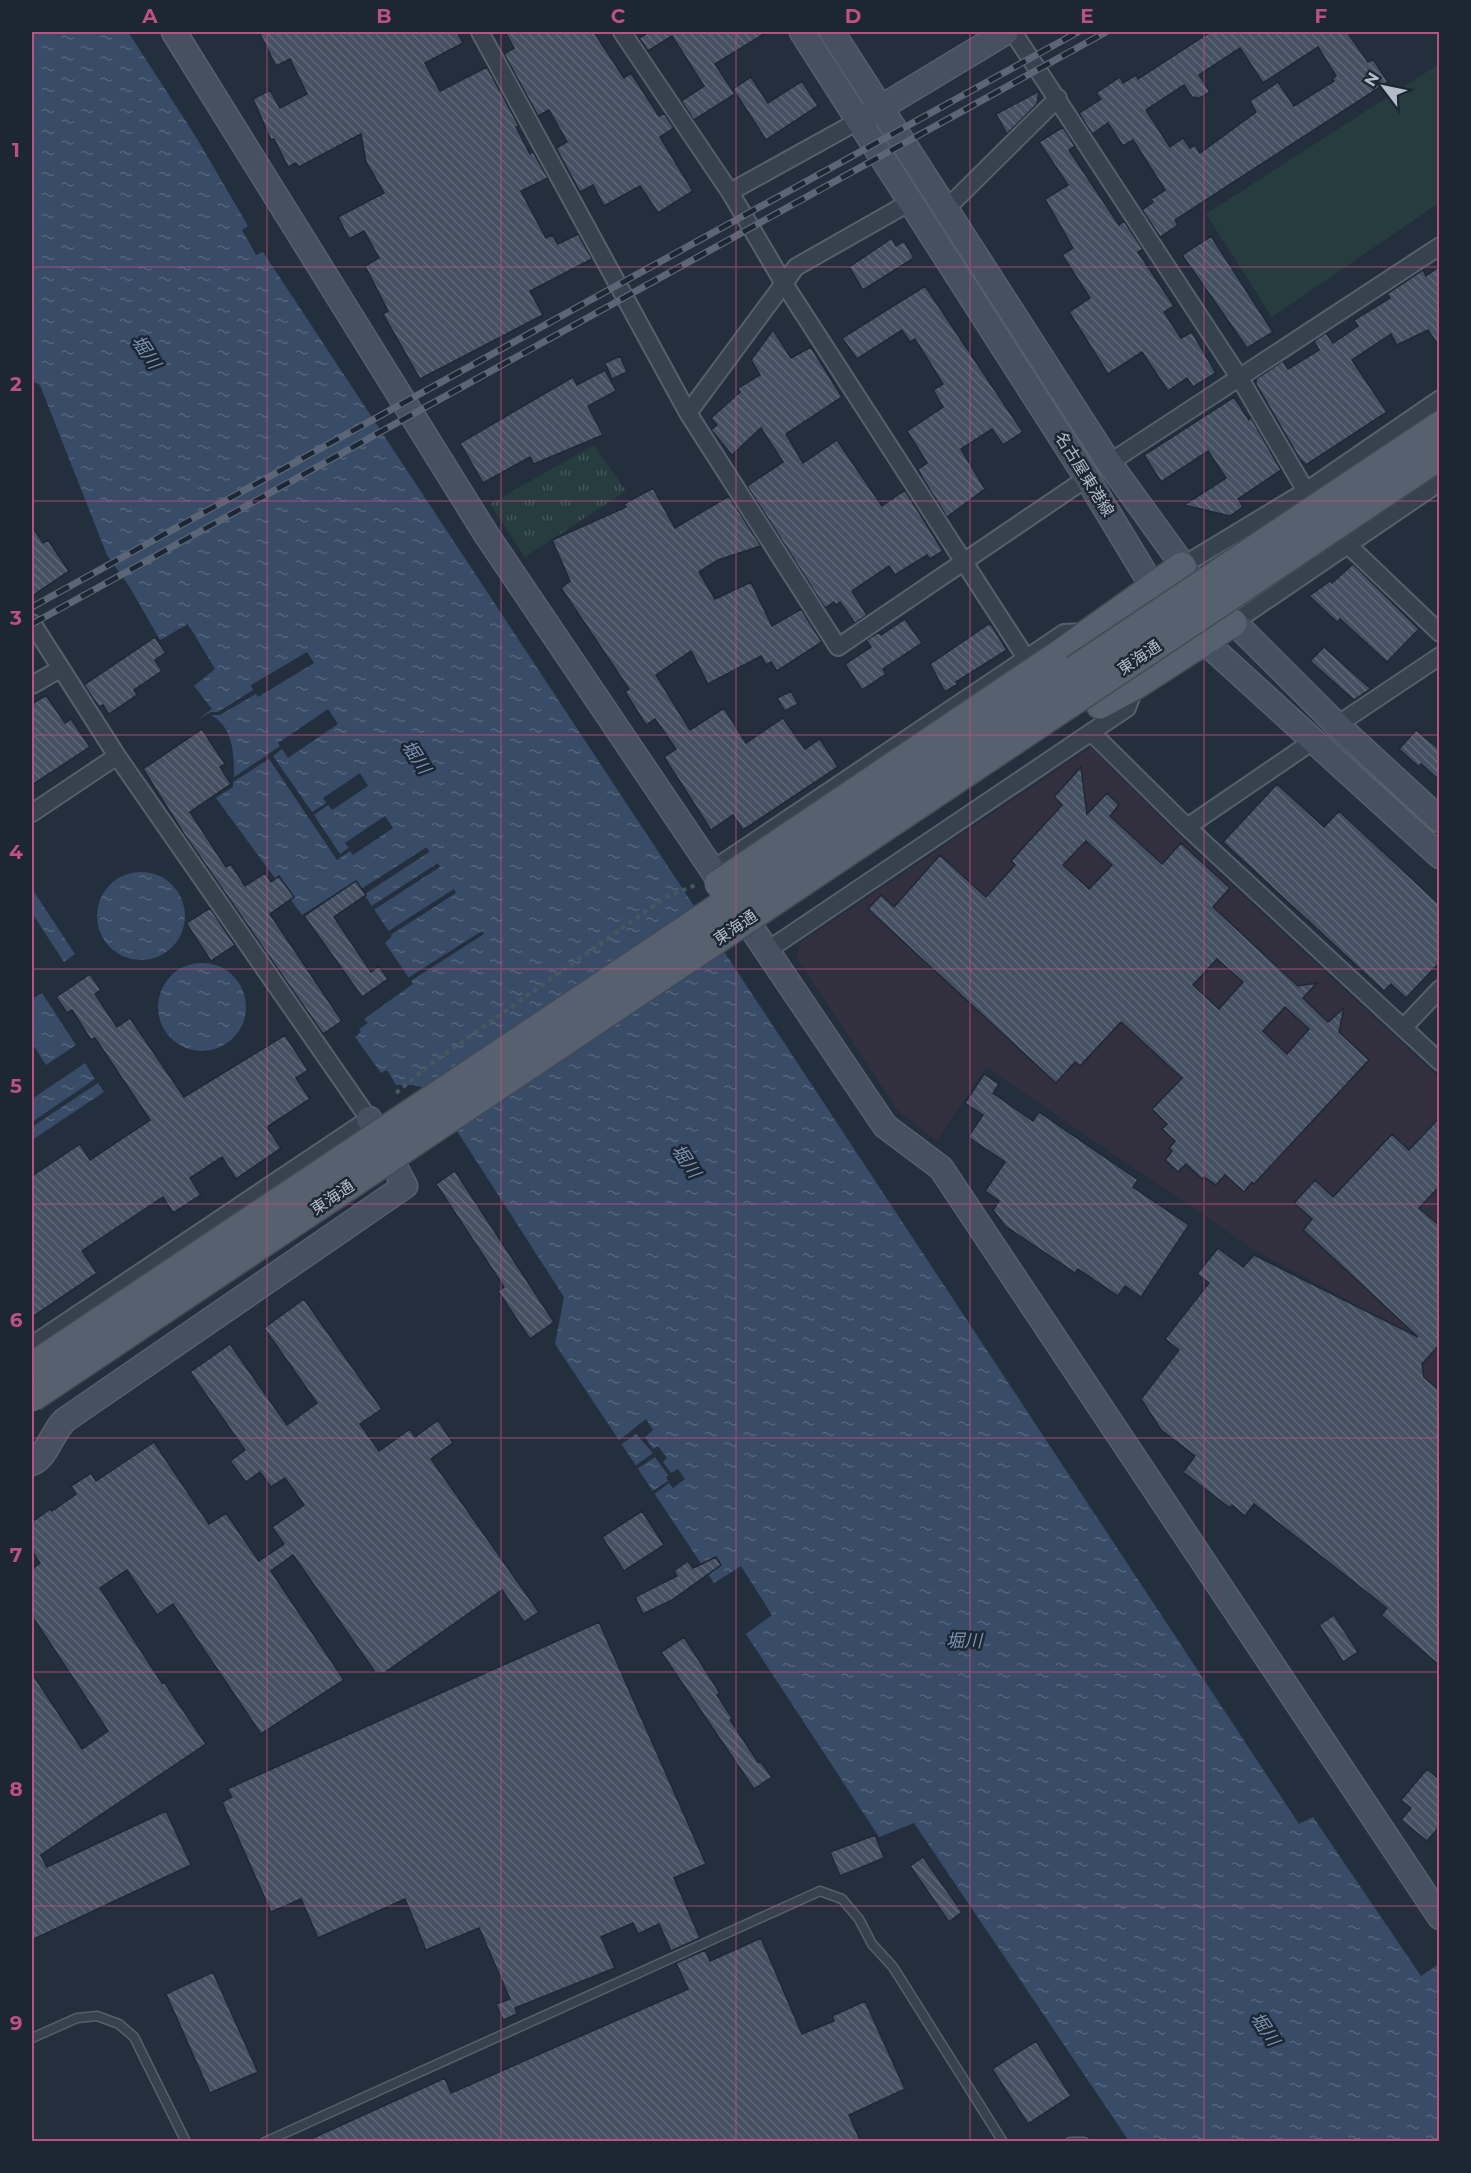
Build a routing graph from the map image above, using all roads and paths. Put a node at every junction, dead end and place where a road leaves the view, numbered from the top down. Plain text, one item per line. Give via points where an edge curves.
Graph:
1 (174, 32) edge
2 (480, 32) edge
3 (622, 32) edge
4 (802, 32) edge
5 (832, 32) edge
6 (1006, 32) edge
7 (1013, 32) edge
8 (1058, 98) junction
9 (871, 114) junction
10 (730, 192) junction
11 (912, 201) junction
12 (946, 209) junction
13 (1440, 246) edge
14 (783, 282) junction
15 (1239, 377) junction
16 (1440, 399) edge
17 (688, 413) junction
18 (1440, 425) edge
19 (1440, 456) edge
20 (1109, 464) junction
21 (1088, 478) junction
22 (1440, 482) edge
23 (1306, 491) junction
24 (1347, 544) junction
25 (964, 561) junction
26 (1182, 566) junction
27 (1153, 587) junction
28 (32, 623) edge
29 (1233, 623) junction
30 (1088, 632) junction
31 (1440, 633) edge
32 (1203, 642) junction
33 (1440, 656) edge
34 (1026, 658) junction
35 (60, 669) junction
36 (32, 685) edge
37 (1135, 686) junction
38 (1337, 725) junction
39 (1090, 732) junction
40 (1313, 741) junction
41 (117, 756) junction
42 (32, 813) edge
43 (1440, 819) edge
44 (1187, 827) junction
45 (1440, 856) edge
46 (712, 870) junction
47 (666, 897) dead end
48 (768, 950) junction
49 (1440, 989) edge
50 (1403, 1028) junction
51 (1440, 1062) edge
52 (430, 1064) dead end
53 (436, 1094) junction
54 (369, 1119) junction
55 (447, 1120) junction
56 (32, 1345) edge
57 (32, 1366) edge
58 (32, 1398) edge
59 (32, 1463) edge
60 (1440, 1917) edge
61 (32, 2038) edge
62 (186, 2142) edge
63 (266, 2142) edge
64 (1003, 2142) edge
65 (1070, 2142) edge
66 (1084, 2142) edge

1 - 46 street via 486,534
2 - 17 street
3 - 10 street
4 - 9 street, 名古屋東港線
5 - 9 street, 名古屋東港線
6 - 9 street
7 - 8 street
8 - 12 street
8 - 15 street
9 - 10 street
9 - 11 street, 名古屋東港線
9 - 12 street, 名古屋東港線
10 - 14 street
11 - 14 street via 796,267
11 - 21 street, 名古屋東港線
12 - 20 street, 名古屋東港線
13 - 15 street
14 - 17 street
14 - 25 street
15 - 20 street
15 - 23 street
16 - 23 street
17 - 25 street via 838,647
18 - 53 main road, 東海通, bridge
19 - 55 main road, 東海通, bridge
20 - 26 street, 名古屋東港線
21 - 25 street
21 - 27 street, 名古屋東港線
22 - 24 street
23 - 26 street
24 - 29 street
24 - 31 street
25 - 34 street
26 - 27 main road
26 - 29 street, 名古屋東港線
27 - 30 main road
27 - 32 street, 名古屋東港線
28 - 35 street
29 - 32 main road
29 - 38 street, 名古屋東港線
30 - 34 street via 1064,633
30 - 53 main road, bridge via 456,1061
32 - 37 main road
32 - 40 street, 名古屋東港線
33 - 38 street
34 - 46 street
35 - 36 street
35 - 41 street
37 - 39 street via 1127,708
37 - 55 main road, bridge via 1100,705 624,1023 524,1086
38 - 43 street, 名古屋東港線
39 - 44 street
39 - 48 street
40 - 44 street
40 - 45 street, 名古屋東港線
41 - 42 street
41 - 54 street
44 - 50 street
46 - 48 street
47 - 52 path
48 - 60 street via 885,1126 941,1168
49 - 50 street
50 - 51 street
53 - 57 main road, 東海通, bridge
54 - 56 street
54 - 59 street via 405,1186 64,1420 45,1451
55 - 58 main road, 東海通, bridge
61 - 62 lane via 77,2018 97,2016 119,2024 134,2037
63 - 64 lane via 820,1892 842,1899 860,1919 872,1944 893,1967
65 - 66 lane

